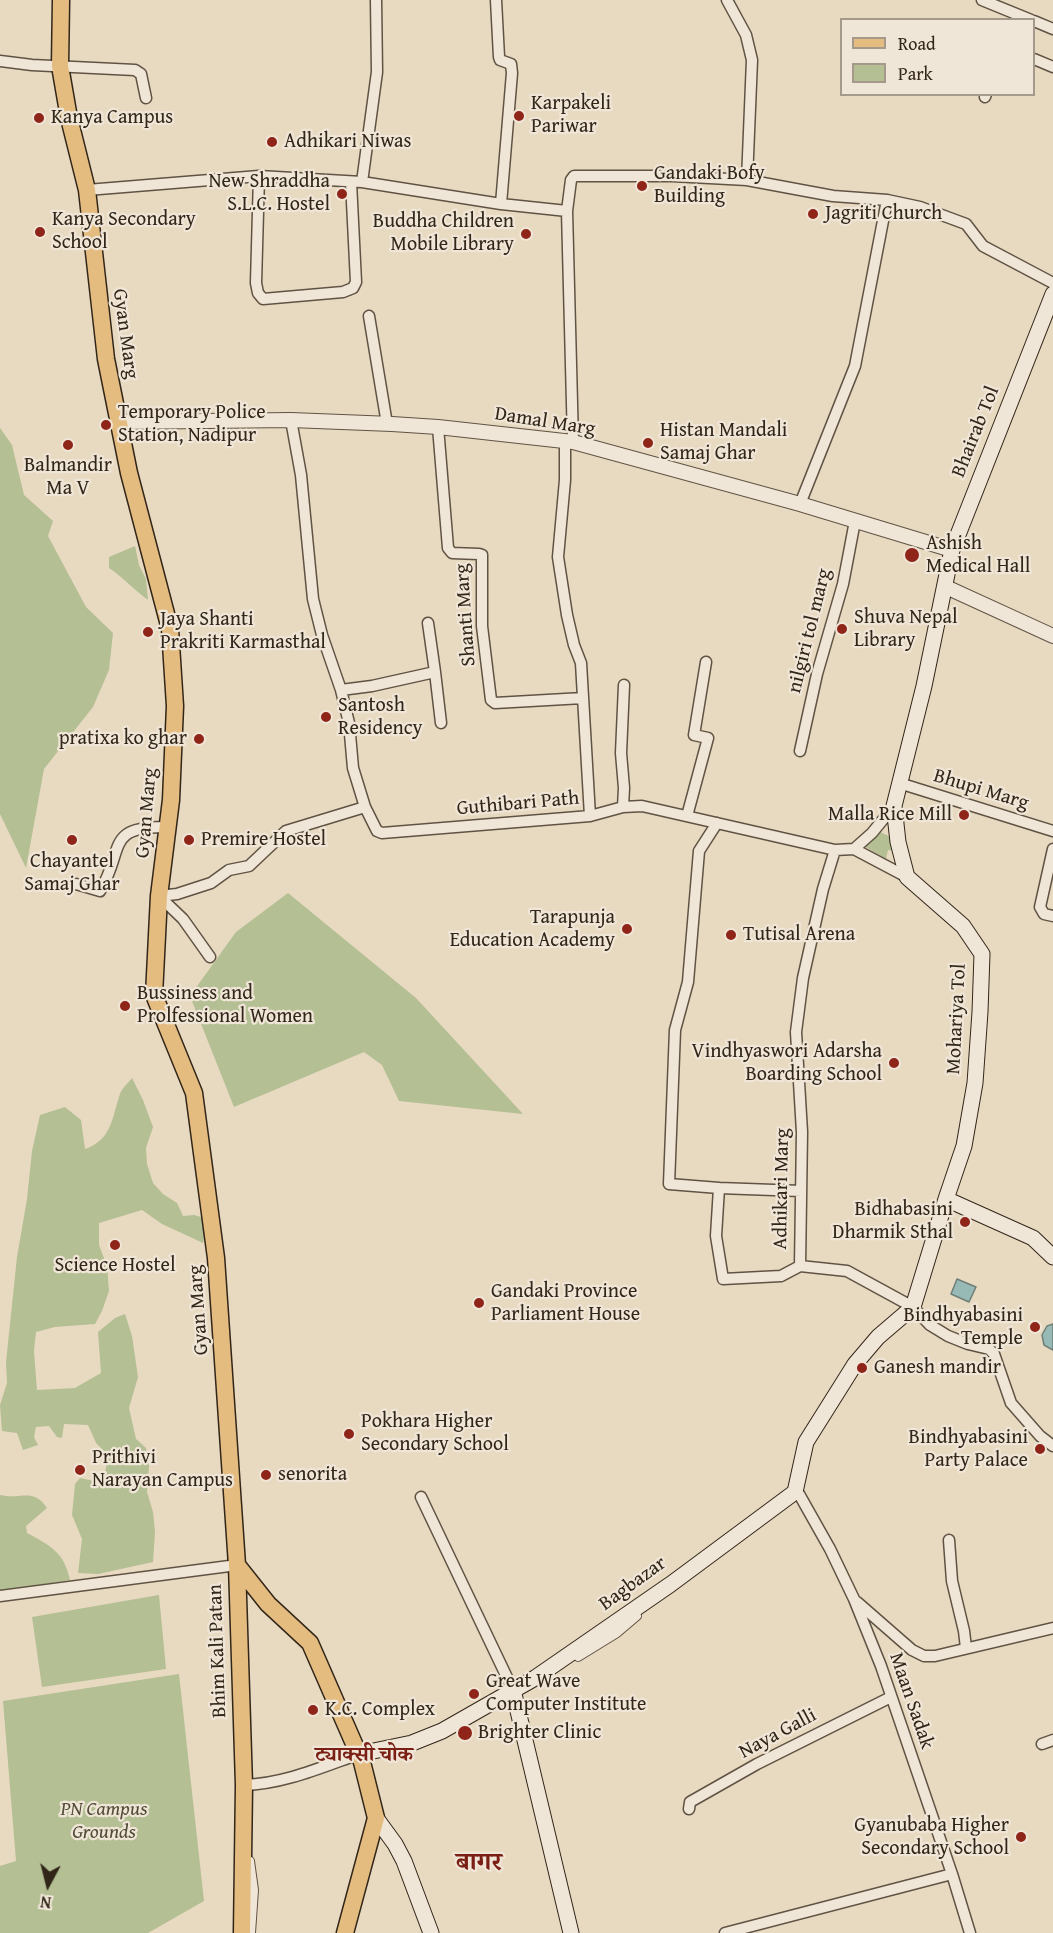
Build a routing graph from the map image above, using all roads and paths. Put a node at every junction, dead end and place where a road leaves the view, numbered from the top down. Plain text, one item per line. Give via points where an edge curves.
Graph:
1 (61, 0) edge
2 (376, 0) edge
3 (496, 0) edge
4 (726, 0) edge
5 (982, 0) edge
6 (1027, 18) edge
7 (1035, 21) edge
8 (1053, 29) edge
9 (1035, 59) edge
10 (0, 61) edge
11 (60, 66) junction
12 (1053, 67) edge
13 (146, 98) dead end
14 (259, 176) junction
15 (747, 180) junction
16 (357, 182) junction
17 (87, 190) junction
18 (887, 200) junction
19 (501, 204) junction
20 (567, 211) junction
21 (1053, 282) edge
22 (1053, 294) edge
23 (369, 316) dead end
24 (291, 420) junction
25 (118, 422) junction
26 (387, 424) junction
27 (438, 427) junction
28 (569, 442) junction
29 (800, 504) junction
30 (855, 521) junction
31 (952, 550) junction
32 (946, 587) junction
33 (428, 623) dead end
34 (1053, 636) edge
35 (706, 662) dead end
36 (435, 672) junction
37 (624, 686) dead end
38 (341, 690) junction
39 (583, 698) junction
40 (441, 723) dead end
41 (800, 751) dead end
42 (899, 783) junction
43 (894, 806) junction
44 (365, 807) junction
45 (623, 807) junction
46 (590, 816) junction
47 (687, 816) junction
48 (717, 823) junction
49 (167, 827) junction
50 (1053, 831) edge
51 (854, 849) junction
52 (1053, 849) edge
53 (835, 850) junction
54 (907, 877) junction
55 (76, 884) dead end
56 (159, 896) junction
57 (1053, 916) edge
58 (210, 957) dead end
59 (719, 1188) junction
60 (801, 1191) junction
61 (946, 1198) junction
62 (1053, 1257) edge
63 (800, 1266) junction
64 (913, 1307) junction
65 (898, 1326) dead end
66 (1053, 1446) edge
67 (797, 1494) junction
68 (420, 1497) dead end
69 (949, 1540) dead end
70 (237, 1565) junction
71 (0, 1596) edge
72 (854, 1599) junction
73 (1053, 1628) edge
74 (966, 1648) junction
75 (513, 1693) junction
76 (891, 1697) junction
77 (1053, 1740) edge
78 (1042, 1744) dead end
79 (361, 1758) junction
80 (247, 1785) junction
81 (689, 1809) dead end
82 (376, 1818) junction
83 (952, 1874) junction
84 (242, 1933) edge
85 (251, 1933) edge
86 (345, 1933) edge
87 (431, 1933) edge
88 (571, 1933) edge
89 (725, 1933) edge
90 (970, 1933) edge

1 - 11 main road, Gyan Marg
2 - 16 street via 377,72
3 - 19 street via 498,57 511,64 512,73
4 - 15 street via 746,35 752,60
5 - 6 street
7 - 8 street
9 - 12 street
10 - 11 street
11 - 13 street via 135,70 141,74
11 - 17 main road, Gyan Marg
14 - 16 street
14 - 16 street via 256,283 263,299 353,288
14 - 17 street
15 - 18 street via 833,196
15 - 20 street via 574,176
16 - 19 street
17 - 25 main road, Gyan Marg via 100,316
18 - 21 street via 921,207 966,224 983,246
18 - 29 street via 855,366
19 - 20 street
20 - 28 street
22 - 31 main road, Bhairab Tol
23 - 26 street
24 - 25 street, Damal Marg
24 - 26 street, Damal Marg
24 - 38 street via 301,475 313,599
25 - 49 main road, Gyan Marg via 170,628 174,706
26 - 27 street, Damal Marg
27 - 28 street, Damal Marg
27 - 39 street, Shanti Marg via 448,549 452,553 482,555 482,626 491,700 495,703
28 - 29 street, Damal Marg
28 - 39 street via 558,557 567,615 581,663
29 - 30 street, Damal Marg
30 - 31 street, Damal Marg
30 - 41 street, nilgiri tol marg
31 - 32 main road, Bhairab Tol
32 - 34 street
32 - 42 main road
33 - 36 street
35 - 47 street via 694,735 708,738
36 - 38 street
36 - 40 street
37 - 45 street
38 - 44 street via 353,768
39 - 46 street
42 - 43 main road
42 - 50 street, Bhupi Marg
43 - 51 street
43 - 54 main road
44 - 46 street, Guthibari Path via 377,831 382,833
44 - 56 street via 286,831 249,867 229,870 211,883 177,894
45 - 46 street, Guthibari Path
45 - 47 street, Guthibari Path via 642,806
47 - 48 street, Guthibari Path
48 - 53 street, Guthibari Path
48 - 59 street via 699,852 688,982 675,1030 669,1184
49 - 55 street via 130,830 120,840 100,891
49 - 56 main road, Gyan Marg
51 - 53 street, Guthibari Path
51 - 54 street
52 - 57 street via 1040,908 1044,914
53 - 60 street, Adhikari Marg via 803,978 796,1032
54 - 61 main road, Mohariya Tol via 963,926 982,954 975,1083 964,1146
56 - 58 street via 183,919
56 - 70 main road, Gyan Marg via 154,995 195,1093 216,1258
59 - 60 street
59 - 63 street, Adhikari Marg via 716,1236 723,1279 781,1276
60 - 63 street, Adhikari Marg
61 - 62 main road via 1033,1238
61 - 64 main road, Mohariya Tol
63 - 64 street via 847,1271
64 - 66 street via 930,1325 948,1336 989,1349 1011,1403
64 - 67 main road via 878,1337 855,1364 806,1443
65 - 67 street via 886,1332 855,1368 811,1443
67 - 72 street, Maan Sadak
67 - 75 main road, Bagbazar
68 - 75 street
69 - 74 street via 952,1581
70 - 71 street
70 - 79 main road, Bhim Kali Patan via 268,1604 310,1643
70 - 80 main road, Bhim Kali Patan
72 - 74 street via 924,1656
72 - 76 street, Maan Sadak
73 - 74 street
75 - 79 main road, Bagbazar via 442,1731
75 - 88 main road
76 - 81 street, Naya Galli via 757,1764 690,1802
76 - 83 street, Maan Sadak
77 - 78 street
79 - 80 street
79 - 82 main road, Bhim Kali Patan
80 - 84 main road, Bhim Kali Patan
80 - 85 street via 254,1890
82 - 86 main road, Bhim Kali Patan
82 - 87 main road via 404,1861
83 - 89 street
83 - 90 street, Maan Sadak

